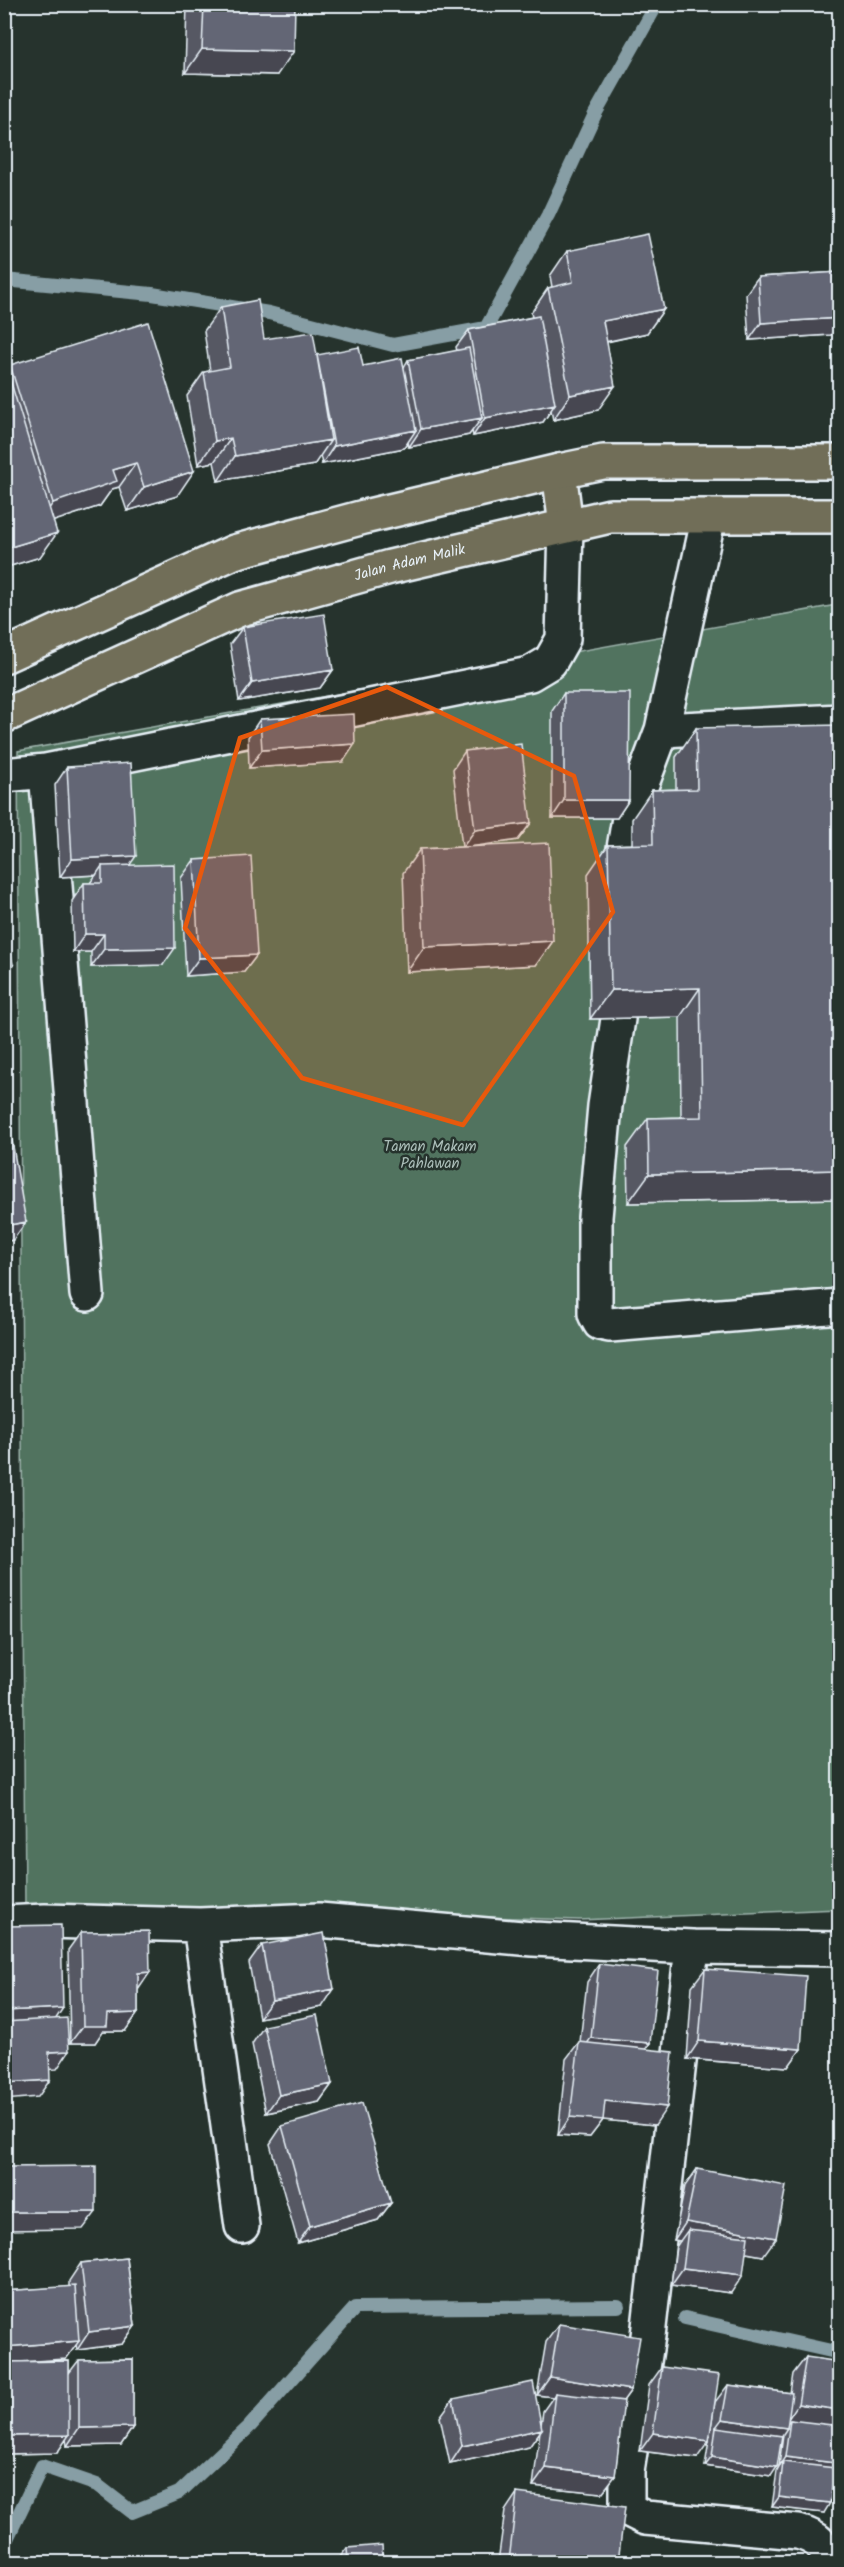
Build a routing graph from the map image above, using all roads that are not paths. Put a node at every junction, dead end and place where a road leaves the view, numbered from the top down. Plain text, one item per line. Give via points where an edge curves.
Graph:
1 (840, 462) edge
2 (559, 471) junction
3 (710, 516) junction
4 (840, 516) edge
5 (566, 526) junction
6 (4, 656) edge
7 (4, 716) edge
8 (840, 721) edge
9 (662, 730) junction
10 (46, 771) junction
11 (4, 775) edge
12 (620, 873) edge
13 (618, 1019) edge
14 (87, 1294) dead end
15 (840, 1306) edge
16 (4, 1923) edge
17 (200, 1925) junction
18 (692, 1947) junction
19 (840, 1949) edge
20 (242, 2226) dead end
21 (830, 2562) edge

1 - 2 main road via 603,462
2 - 5 main road
2 - 6 main road via 234,552
3 - 4 main road, Jalan Adam Malik
3 - 5 main road, Jalan Adam Malik via 610,516
3 - 9 street
5 - 7 main road, Jalan Adam Malik via 390,567 240,609
5 - 10 street via 563,639 550,662 530,674
8 - 9 street
9 - 12 street via 629,818
10 - 11 street
10 - 14 street
13 - 15 street via 595,1217 595,1314 600,1323
16 - 17 street
17 - 18 street via 319,1920 533,1939
17 - 20 street
18 - 19 street
18 - 21 street via 648,2336 627,2471 627,2504 635,2515 645,2518 798,2532 814,2537 824,2546

